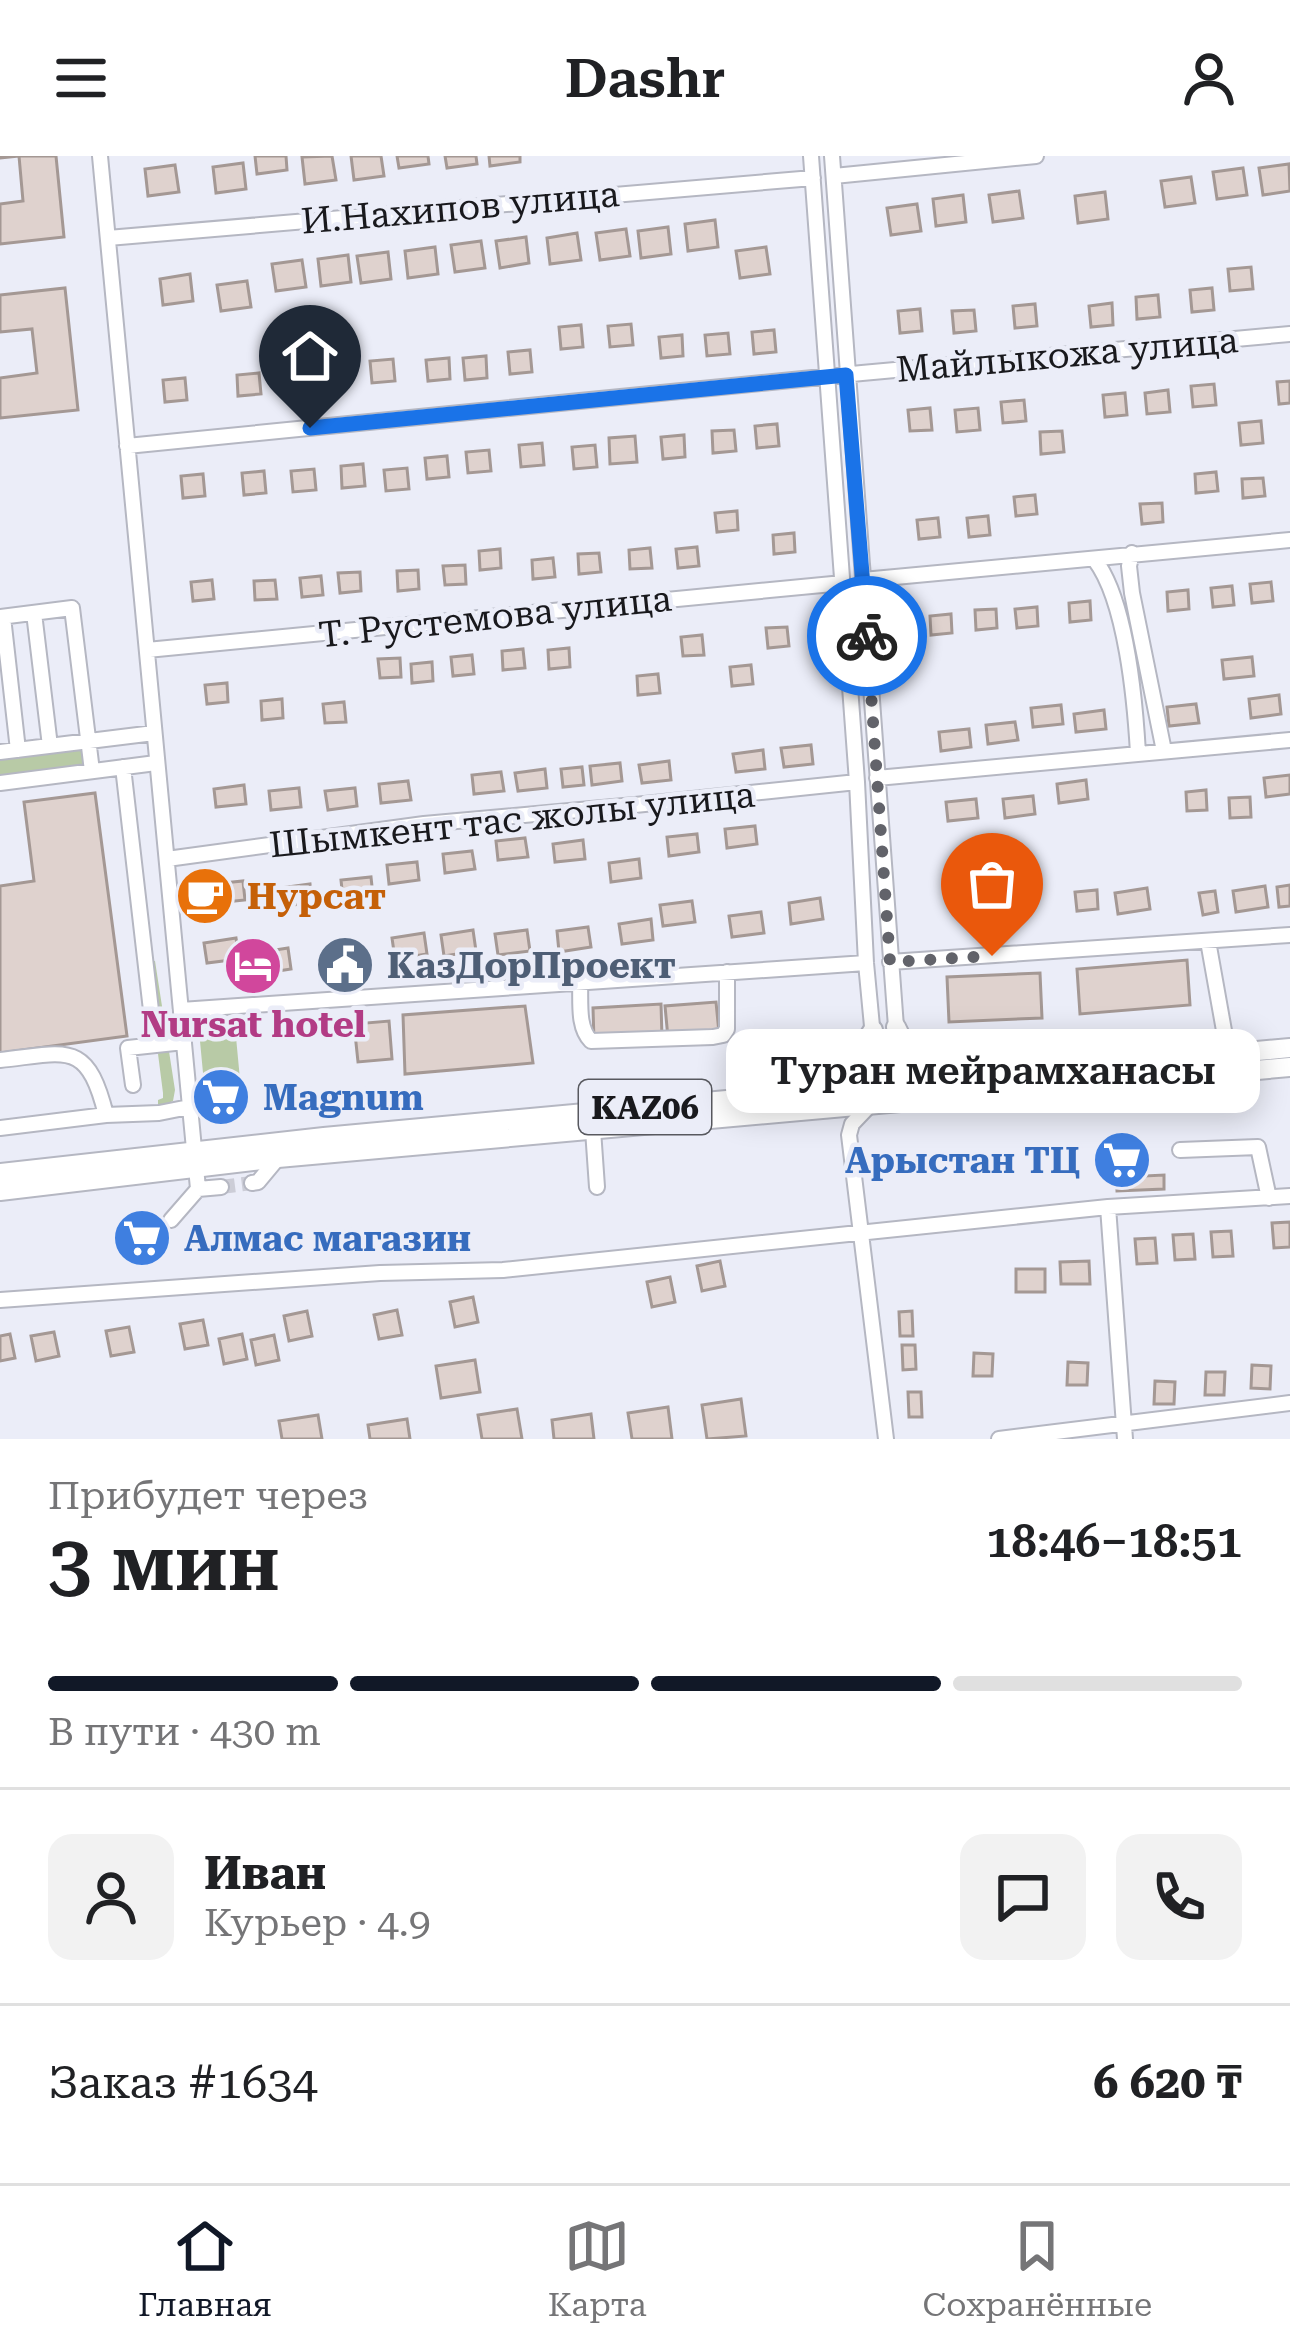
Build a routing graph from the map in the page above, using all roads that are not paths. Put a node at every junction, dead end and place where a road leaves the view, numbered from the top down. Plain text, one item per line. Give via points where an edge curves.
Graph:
1 (100, 156) edge
2 (811, 156) edge
3 (832, 156) edge
4 (1036, 156) edge
5 (834, 176) junction
6 (813, 178) junction
7 (108, 238) junction
8 (1290, 334) edge
9 (846, 375) junction
10 (828, 377) junction
11 (128, 446) junction
12 (1290, 540) edge
13 (1132, 553) junction
14 (1095, 560) junction
15 (863, 580) junction
16 (842, 583) junction
17 (34, 613) junction
18 (2, 617) edge
19 (147, 650) junction
20 (154, 734) junction
21 (1290, 740) edge
22 (88, 742) junction
23 (50, 746) junction
24 (18, 750) junction
25 (1168, 751) junction
26 (0, 752) edge
27 (1138, 753) junction
28 (157, 763) junction
29 (123, 767) junction
30 (92, 771) junction
31 (877, 778) junction
32 (857, 782) junction
33 (0, 783) edge
34 (167, 859) junction
35 (1290, 935) edge
36 (1208, 941) junction
37 (890, 962) junction
38 (866, 963) junction
39 (727, 972) junction
40 (580, 982) junction
41 (181, 1010) junction
42 (896, 1027) junction
43 (873, 1030) junction
44 (184, 1042) junction
45 (155, 1045) junction
46 (1290, 1048) edge
47 (1228, 1054) junction
48 (0, 1060) edge
49 (1290, 1067) edge
50 (980, 1076) junction
51 (897, 1082) junction
52 (1005, 1083) junction
53 (133, 1085) dead end
54 (798, 1093) junction
55 (869, 1102) junction
56 (898, 1103) junction
57 (190, 1106) junction
58 (106, 1114) junction
59 (0, 1127) edge
60 (592, 1130) junction
61 (1180, 1150) dead end
62 (195, 1158) junction
63 (278, 1158) junction
64 (0, 1173) edge
65 (252, 1183) tunnel mouth
66 (221, 1186) tunnel mouth
67 (597, 1186) dead end
68 (198, 1190) junction
69 (0, 1192) edge
70 (1290, 1196) edge
71 (1269, 1198) junction
72 (1108, 1207) junction
73 (171, 1220) dead end
74 (859, 1234) junction
75 (0, 1300) edge
76 (1290, 1403) edge
77 (1125, 1431) edge
78 (886, 1439) edge
79 (999, 1439) edge

1 - 7 street
2 - 6 street
3 - 5 street
4 - 5 street
5 - 9 street
6 - 7 street, И.Нахипов улица
6 - 10 street
7 - 11 street
8 - 9 street, Майлыкожа улица
9 - 10 street, Майлыкожа улица
9 - 15 street
10 - 11 street, Майлыкожа улица
10 - 16 street
11 - 19 street
12 - 13 street
13 - 14 street
13 - 25 street via 1132,593
14 - 15 street
14 - 27 street via 1120,622
15 - 31 street
16 - 19 street, Т. Рустемова улица
16 - 32 street
17 - 18 street
17 - 22 street via 72,608
17 - 23 street
18 - 24 street
19 - 20 street
20 - 22 street
20 - 28 street
21 - 25 street
22 - 23 street
22 - 30 street
23 - 24 street
24 - 26 street
25 - 27 street
27 - 31 street
28 - 29 street
28 - 34 street
29 - 30 street
29 - 45 street
30 - 33 street
31 - 37 street
32 - 34 street, Шымкент тас жолы улица via 424,824
32 - 38 street
34 - 41 street
35 - 36 street
36 - 37 street
36 - 47 street
37 - 42 street
38 - 39 street
38 - 43 street
39 - 40 street
39 - 40 street via 727,1029 713,1037 591,1041
40 - 41 street
41 - 44 street
42 - 50 main road via 920,1061
42 - 51 street
43 - 54 main road via 850,1066
43 - 55 street
44 - 45 street
44 - 57 street
45 - 53 street via 128,1048
46 - 47 main road, KАZ06
47 - 52 main road, KАZ06
48 - 58 street via 80,1060 93,1072
49 - 52 main road, KАZ06
50 - 51 main road, KАZ06
50 - 52 main road, KАZ06
51 - 55 main road, KАZ06
51 - 56 street
52 - 56 main road, KАZ06
54 - 55 main road, KАZ06
54 - 62 main road, KАZ06
55 - 56 main road, KАZ06
55 - 60 main road, KАZ06
55 - 74 street via 849,1135
57 - 58 street
57 - 62 street
58 - 59 street
60 - 63 main road, KАZ06
60 - 67 street
61 - 71 street via 1258,1147
62 - 63 main road, KАZ06
62 - 64 main road, KАZ06
62 - 68 street
62 - 69 main road, KАZ06
63 - 65 street
66 - 68 street
68 - 73 street
70 - 71 street
71 - 72 street
72 - 74 street
72 - 77 street
74 - 75 street via 502,1270
74 - 78 street
76 - 77 street
77 - 79 street

